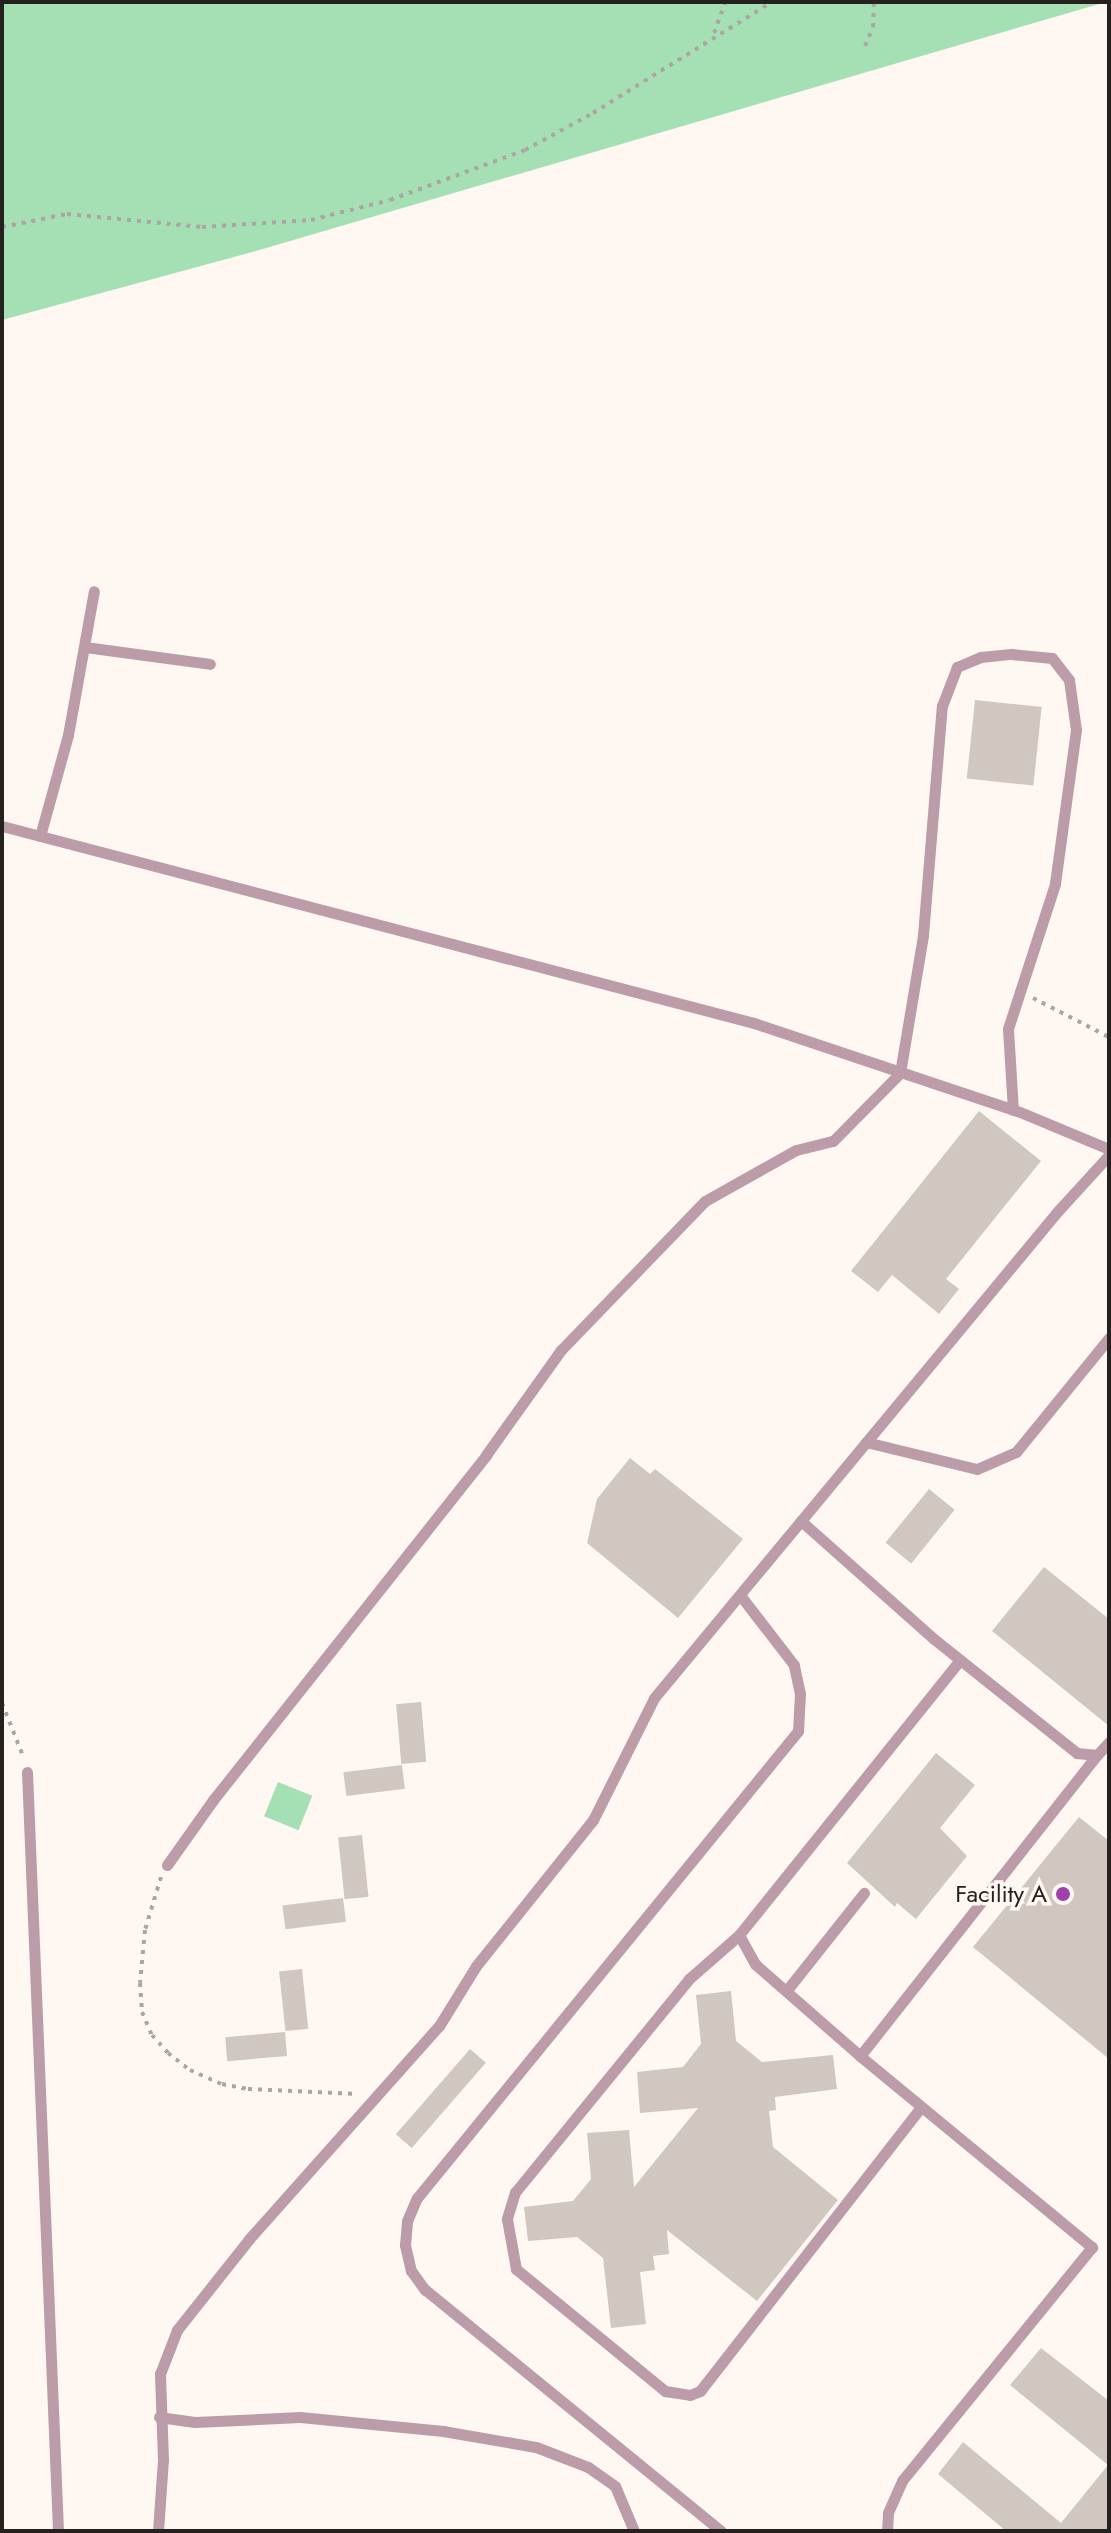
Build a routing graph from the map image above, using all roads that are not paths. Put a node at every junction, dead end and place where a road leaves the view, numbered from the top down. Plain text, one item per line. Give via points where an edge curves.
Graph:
1 (94, 591) dead end
2 (85, 647) junction
3 (210, 664) dead end
4 (2, 826) edge
5 (40, 836) junction
6 (900, 1073) junction
7 (1013, 1110) junction
8 (1109, 1152) edge
9 (1109, 1338) edge
10 (866, 1442) junction
11 (801, 1521) junction
12 (740, 1595) junction
13 (960, 1660) junction
14 (1109, 1742) edge
15 (1097, 1755) junction
16 (27, 1772) road end
17 (167, 1865) road end
18 (864, 1893) dead end
19 (739, 1935) junction
20 (787, 1990) junction
21 (860, 2056) junction
22 (921, 2107) junction
23 (159, 2417) junction
24 (58, 2531) edge
25 (158, 2531) edge
26 (634, 2531) edge
27 (721, 2531) edge
28 (887, 2531) edge

1 - 2 lane
2 - 3 lane
2 - 5 lane
4 - 5 lane
5 - 6 lane via 754,1023
6 - 7 lane
6 - 7 lane via 923,935 942,706 957,667 981,657 1011,654 1052,658 1069,680 1076,730 1055,884 1008,1029
6 - 17 lane via 833,1141 796,1150 705,1201 561,1350 486,1455 222,1787
7 - 8 lane
8 - 10 lane
9 - 10 lane via 1016,1452 977,1469
10 - 11 lane
11 - 12 lane
11 - 13 lane
12 - 23 lane via 654,1698 593,1820 476,1966 439,2026 249,2239 177,2330 160,2374
12 - 27 lane via 794,1665 800,1694 798,1731 417,2198 405,2245 411,2271 425,2290
13 - 15 lane via 1077,1753
13 - 19 lane
14 - 15 lane
15 - 21 lane
16 - 24 lane
18 - 20 lane
19 - 20 lane via 755,1964
19 - 22 lane via 689,1979 515,2192 507,2219 516,2269 665,2391 690,2395 700,2391
20 - 21 lane
21 - 22 lane
22 - 28 lane via 1092,2247 902,2481 890,2504
23 - 25 lane via 163,2460
23 - 26 lane via 195,2422 300,2417 443,2431 536,2447 588,2467 615,2486

